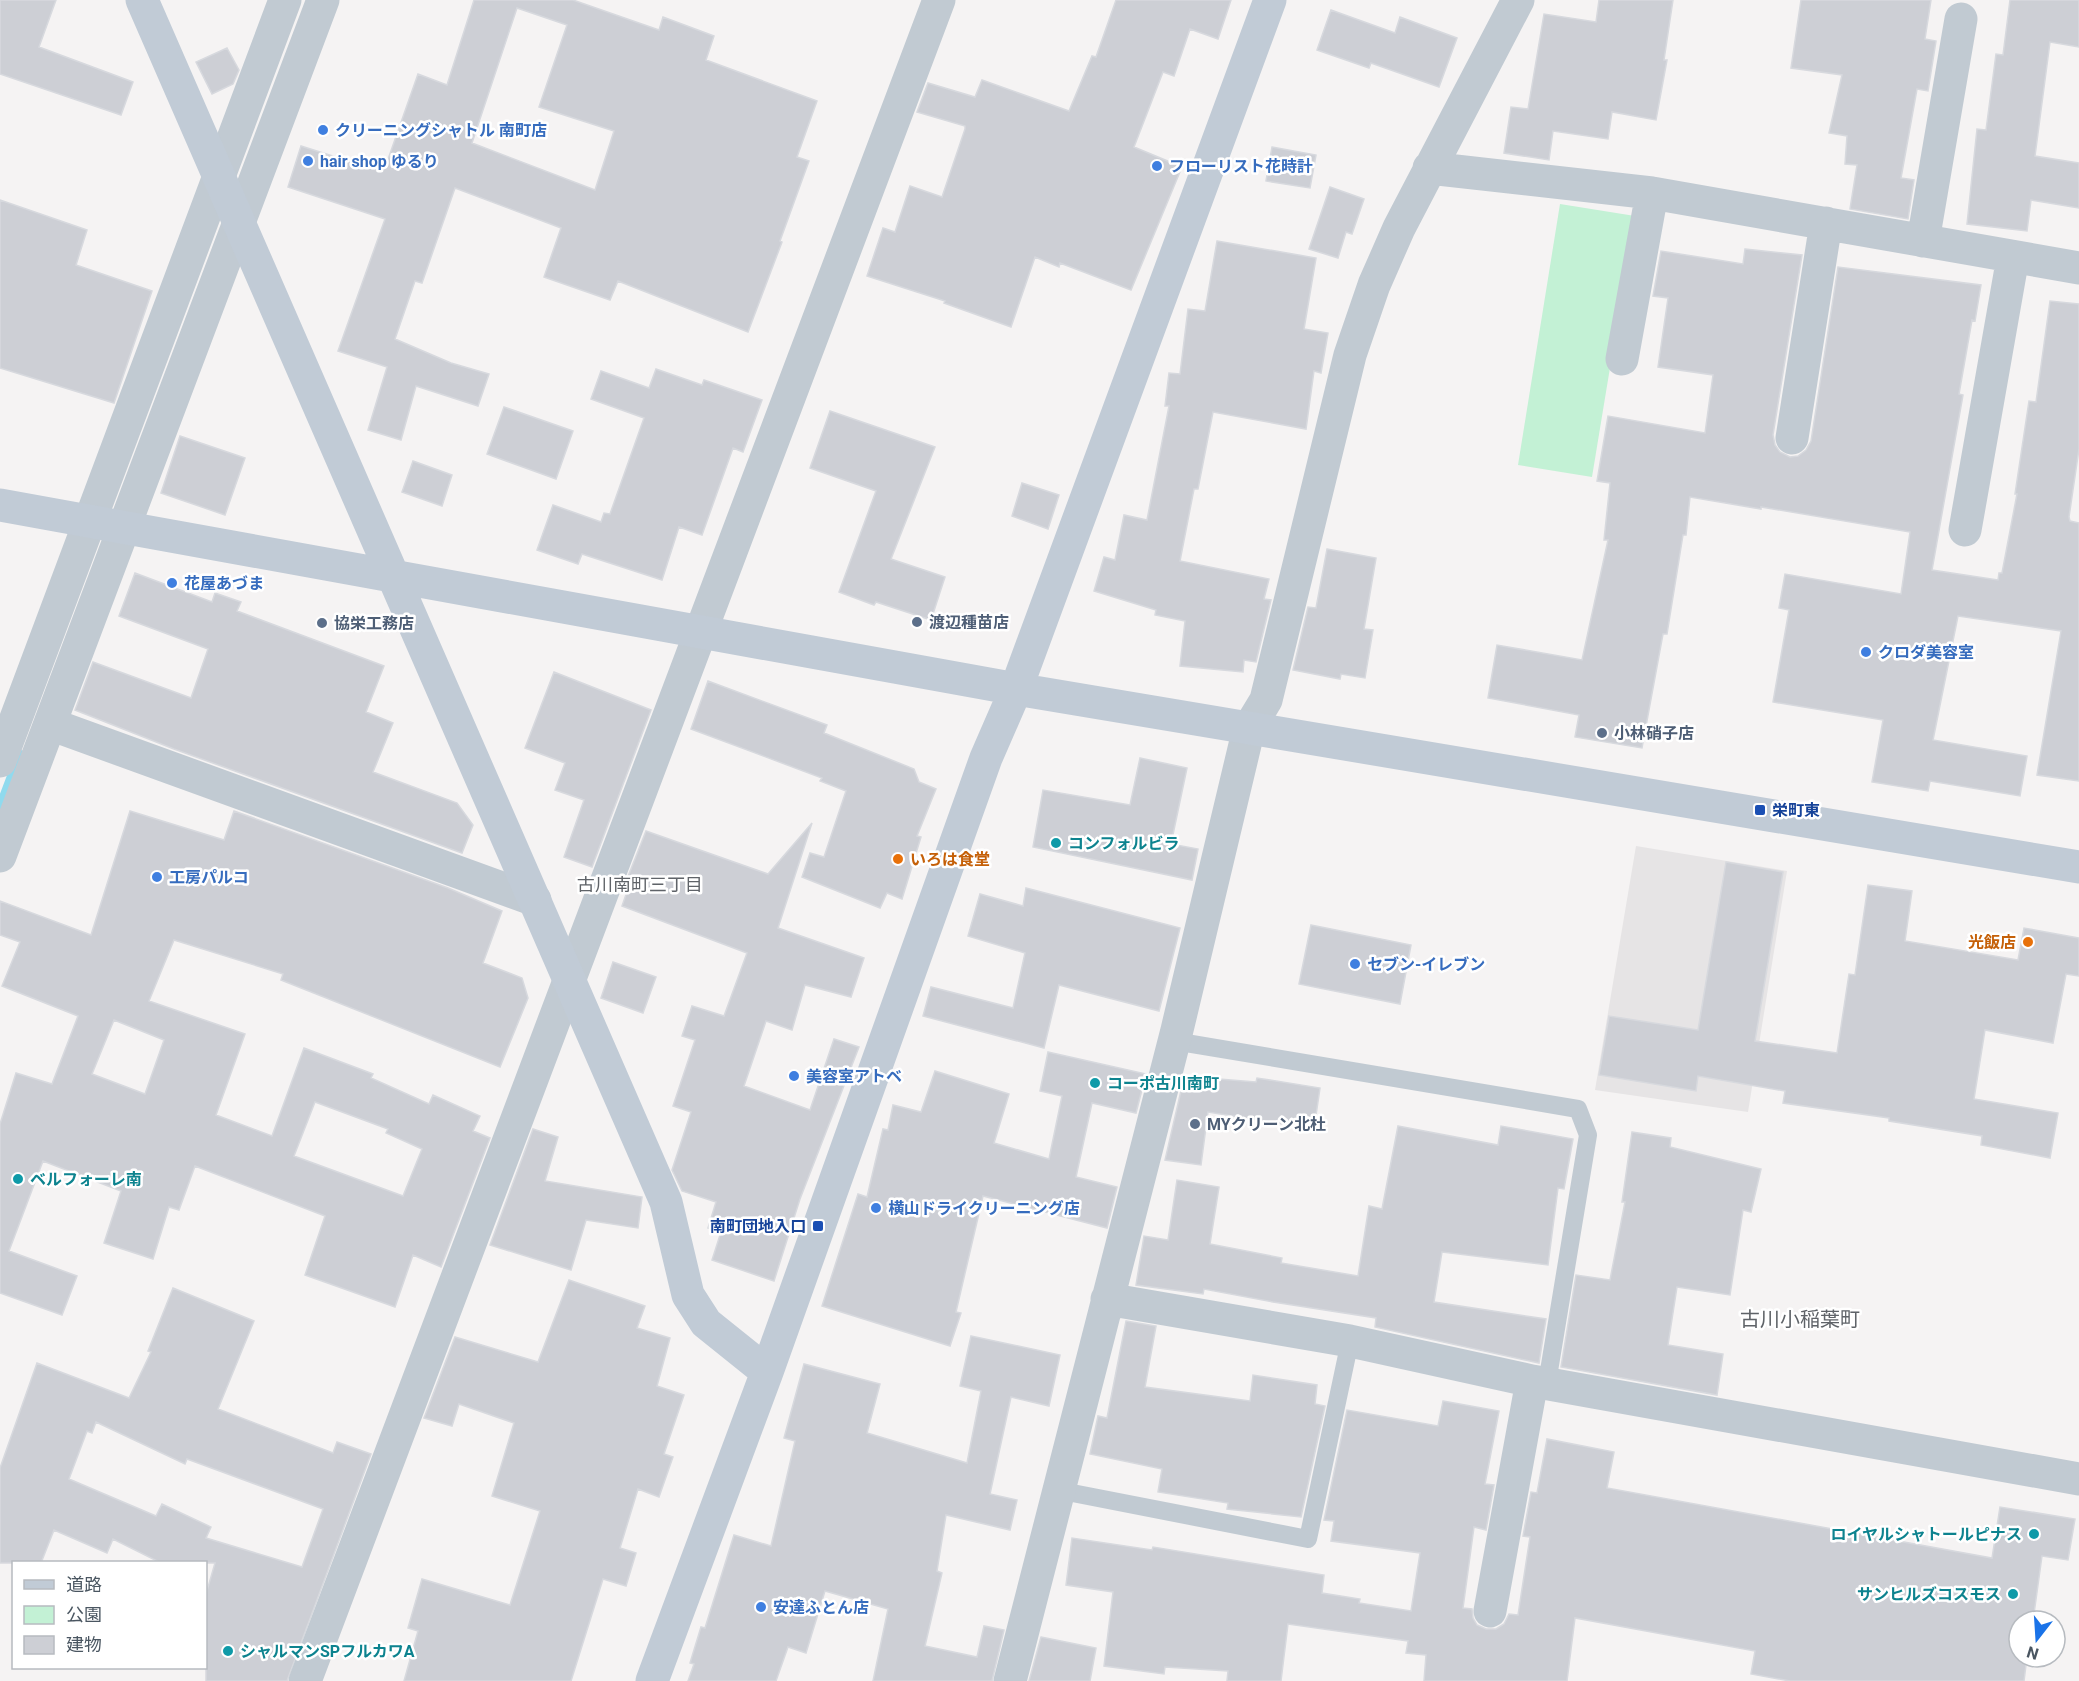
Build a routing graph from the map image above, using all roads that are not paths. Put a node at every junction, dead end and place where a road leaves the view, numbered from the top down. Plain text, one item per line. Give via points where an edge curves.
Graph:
1 (142, 0) edge
2 (285, 0) edge
3 (323, 0) edge
4 (939, 0) edge
5 (1270, 0) edge
6 (1518, 0) edge
7 (1961, 20) dead end
8 (1429, 168) junction
9 (219, 175) junction
10 (1652, 193) junction
11 (240, 222) junction
12 (1826, 223) junction
13 (1923, 240) junction
14 (2013, 257) junction
15 (2079, 268) edge
16 (1622, 359) dead end
17 (1792, 438) dead end
18 (0, 505) edge
19 (90, 521) junction
20 (124, 527) junction
21 (1965, 530) dead end
22 (393, 575) junction
23 (700, 631) junction
24 (1016, 689) junction
25 (50, 724) junction
26 (1249, 728) junction
27 (0, 761) edge
28 (0, 856) edge
29 (2079, 867) edge
30 (535, 900) junction
31 (570, 981) junction
32 (1174, 1041) junction
33 (1107, 1299) junction
34 (1350, 1341) junction
35 (767, 1372) junction
36 (1539, 1382) junction
37 (2079, 1479) edge
38 (1057, 1490) junction
39 (1490, 1611) dead end
40 (305, 1681) edge
41 (652, 1681) edge
42 (1010, 1681) edge

1 - 9 street
2 - 9 street
3 - 11 street
4 - 23 street
5 - 24 street
6 - 8 street
7 - 13 street
8 - 10 street
8 - 26 street via 1374,285 1350,355 1266,700
9 - 11 street
9 - 19 street
10 - 12 street
10 - 16 street
11 - 20 street
11 - 22 street
12 - 13 street
12 - 17 street
13 - 14 street
14 - 15 street
14 - 21 street
18 - 19 street
19 - 20 street
19 - 27 street
20 - 22 street
20 - 25 street
22 - 23 street
22 - 30 street
23 - 24 street
23 - 31 street
24 - 26 street
24 - 35 street via 986,758
25 - 28 street
25 - 30 street
26 - 29 street
26 - 32 street
30 - 31 street
31 - 35 street via 666,1202 688,1295 706,1323
31 - 40 street
32 - 33 street
32 - 36 lane via 1578,1109 1588,1135
33 - 34 street
33 - 38 street
34 - 36 street
34 - 38 lane via 1308,1539
35 - 41 street
36 - 37 street
36 - 39 street
38 - 42 street

